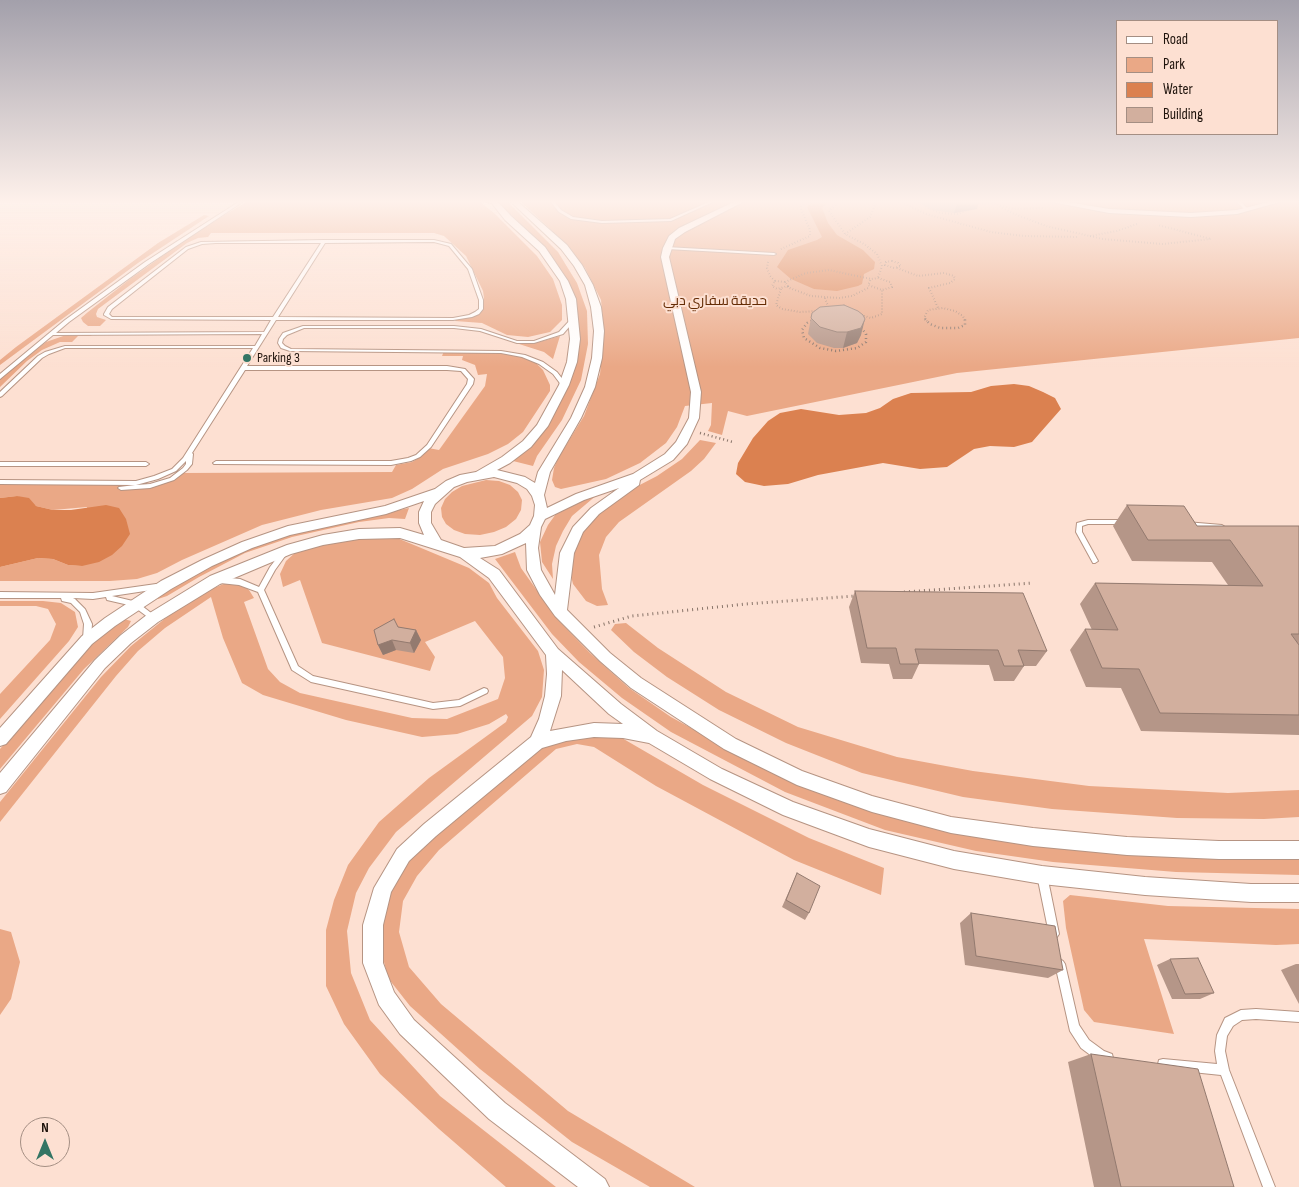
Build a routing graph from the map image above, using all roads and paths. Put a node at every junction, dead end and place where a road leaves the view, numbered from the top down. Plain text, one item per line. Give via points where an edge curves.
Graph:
1 (157, 256) edge
2 (163, 256) edge
3 (180, 256) edge
4 (314, 256) edge
5 (459, 256) edge
6 (546, 256) edge
7 (571, 256) edge
8 (665, 256) edge
9 (771, 256) edge
10 (878, 256) edge
11 (886, 265) junction
12 (882, 266) junction
13 (897, 268) junction
14 (878, 278) junction
15 (871, 279) junction
16 (775, 281) junction
17 (787, 281) junction
18 (787, 287) junction
19 (870, 287) junction
20 (781, 289) junction
21 (882, 290) junction
22 (825, 298) junction
23 (938, 308) junction
24 (830, 310) junction
25 (836, 311) edge
26 (855, 314) edge
27 (833, 317) junction
28 (274, 319) junction
29 (574, 319) junction
30 (265, 333) junction
31 (53, 334) junction
32 (257, 347) junction
33 (243, 368) junction
34 (0, 377) edge
35 (564, 385) junction
36 (0, 395) edge
37 (690, 430) junction
38 (733, 442) dead end
39 (216, 463) dead end
40 (0, 464) edge
41 (146, 464) dead end
42 (652, 469) junction
43 (479, 474) junction
44 (0, 482) edge
45 (439, 492) junction
46 (538, 495) junction
47 (537, 521) junction
48 (1129, 522) edge
49 (1181, 523) edge
50 (1228, 527) edge
51 (436, 543) junction
52 (287, 550) junction
53 (464, 552) junction
54 (1095, 561) dead end
55 (215, 580) junction
56 (1032, 583) dead end
57 (166, 585) junction
58 (261, 590) junction
59 (894, 593) edge
60 (0, 595) edge
61 (864, 595) edge
62 (57, 596) junction
63 (93, 596) junction
64 (135, 604) junction
65 (560, 612) junction
66 (153, 618) junction
67 (579, 632) junction
68 (87, 640) junction
69 (553, 653) junction
70 (484, 691) dead end
71 (652, 736) junction
72 (0, 739) edge
73 (538, 742) junction
74 (0, 786) edge
75 (1299, 850) edge
76 (1042, 875) junction
77 (1299, 893) edge
78 (1299, 1018) edge
79 (1117, 1060) edge
80 (1156, 1064) edge
81 (1224, 1070) junction
82 (597, 1187) edge
83 (1269, 1187) edge

1 - 31 lane
2 - 31 lane
3 - 28 lane via 106,314 111,318
4 - 28 lane
5 - 28 lane via 470,269 481,300 481,309 470,316 453,319
6 - 29 street via 564,281
7 - 46 street via 589,285 596,307 599,331 597,358 590,386 576,418 544,472
8 - 37 street via 696,392
9 - 16 path via 767,268
10 - 12 path
11 - 12 path
11 - 13 path
11 - 13 path via 895,262 900,264
12 - 14 path
13 - 23 path via 922,276 944,273 954,276 950,284 929,288
14 - 15 path
14 - 21 path via 892,284 889,289
15 - 17 path via 829,270 806,273
15 - 19 path via 868,282
16 - 17 path
16 - 20 path via 772,286
17 - 18 path
18 - 20 path
18 - 22 path
19 - 21 path
19 - 22 path via 852,296
20 - 24 path via 776,305 782,309 800,312
21 - 26 path via 882,314 870,318
22 - 24 path
23 - 23 path via 925,312 924,318 930,324 946,329 965,325 960,313
24 - 25 path
24 - 27 path
27 - 27 path via 807,323 802,330 804,338 813,345 836,351 857,348 866,342 866,334 860,326
28 - 30 lane
29 - 35 street via 572,362
29 - 35 lane via 561,333 534,342 517,342 481,330 454,327 302,327 285,334 280,343 283,348 300,350 501,352 541,363
30 - 31 lane
30 - 32 lane
31 - 34 lane
32 - 33 lane
32 - 36 lane via 65,347 40,357
33 - 39 lane via 447,368 463,370 471,379 429,446 409,460 391,463
33 - 44 lane via 189,452 185,469 163,483 124,488 104,483
35 - 43 street via 542,426 527,444
37 - 38 path
37 - 42 street via 669,457
40 - 41 lane
42 - 47 street via 580,498
42 - 65 street via 596,511 578,530 567,553
43 - 45 street via 457,481
43 - 46 street via 521,480
45 - 51 street via 430,502 425,523
45 - 57 street via 386,510 288,531 247,545
46 - 47 street via 541,505
47 - 53 street via 525,536 512,545 480,553
47 - 65 street via 531,548 534,570
48 - 54 lane via 1079,524 1079,532
49 - 50 lane
51 - 52 street via 419,536 380,532 323,540
51 - 53 street
52 - 55 street
52 - 58 lane
53 - 69 street via 494,574
55 - 58 lane via 240,582
55 - 66 street
56 - 59 path
57 - 63 lane
57 - 64 street
58 - 70 lane via 295,668 311,679 434,706 460,703
60 - 62 lane
61 - 67 path via 632,616
62 - 63 lane
62 - 68 lane via 73,601 84,611 88,624
63 - 64 lane
64 - 66 lane
64 - 68 street
65 - 67 street
66 - 74 street via 100,664
67 - 75 street via 636,683 730,744 797,777 872,804 951,825 1051,839 1126,846
68 - 72 street
69 - 71 street via 615,709
69 - 73 street via 553,696
71 - 73 street via 594,730
71 - 76 street via 716,774 789,809 869,838 954,860
73 - 82 street via 403,855 383,888 378,906 373,925 374,963 386,998 407,1027 497,1111
76 - 77 street via 1145,886
76 - 79 lane via 1074,1028 1085,1044 1101,1056
78 - 81 lane via 1256,1014 1241,1015 1229,1022 1222,1034 1220,1051
80 - 81 lane
81 - 83 lane

